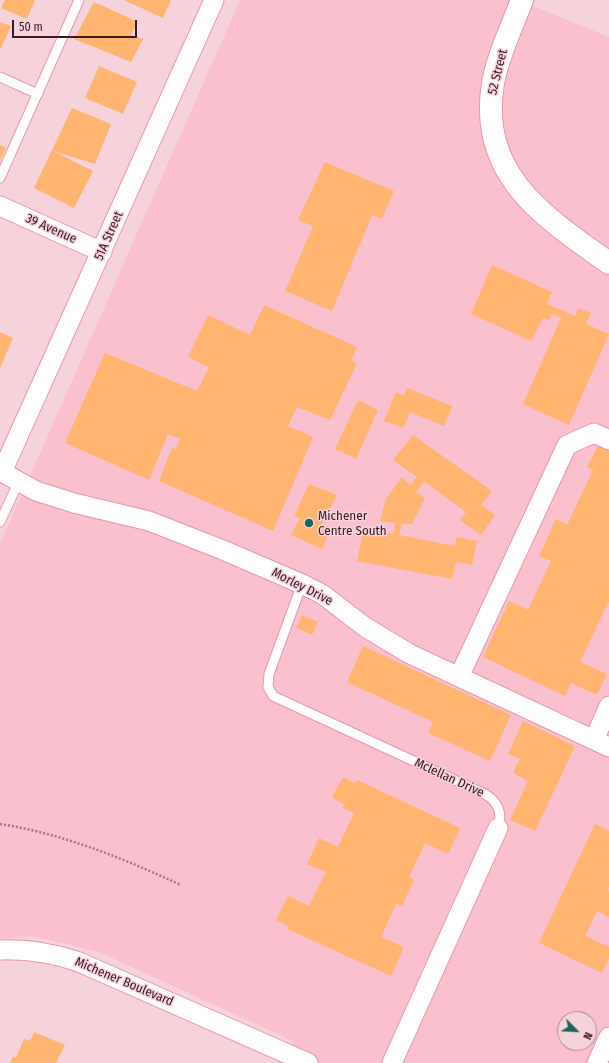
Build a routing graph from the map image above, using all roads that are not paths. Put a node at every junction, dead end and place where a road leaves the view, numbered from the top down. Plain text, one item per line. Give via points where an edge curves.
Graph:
1 (80, 0) edge
2 (214, 0) edge
3 (522, 0) edge
4 (0, 77) edge
5 (38, 94) junction
6 (0, 178) edge
7 (0, 206) edge
8 (102, 252) junction
9 (609, 263) edge
10 (609, 440) edge
11 (1, 472) edge
12 (19, 481) junction
13 (0, 522) edge
14 (302, 584) junction
15 (458, 677) junction
16 (609, 706) edge
17 (601, 744) edge
18 (498, 828) joint
19 (0, 950) edge
20 (609, 1037) edge
21 (308, 1063) edge
22 (392, 1063) edge
23 (597, 1063) edge

1 - 5 lane
2 - 8 street, 51A Street
3 - 9 street, 52 Street via 493,82 490,108 492,132 498,153 524,196 562,229
4 - 5 lane
5 - 6 lane
7 - 8 street, 39 Avenue
8 - 11 street, 51A Street
10 - 15 street via 594,433 567,445
11 - 12 street, Morley Drive
12 - 13 lane
12 - 14 street, Morley Drive via 36,491 74,503 149,521
14 - 15 street, Morley Drive via 331,600 371,630 410,654
14 - 18 lane, Mclellan Drive via 269,674 268,687 273,696 485,794 495,800 499,809 501,819
15 - 17 street, Morley Drive
16 - 17 street
18 - 22 street, Mclellan Drive
19 - 21 street, Michener Boulevard via 32,950 74,960
20 - 23 street

